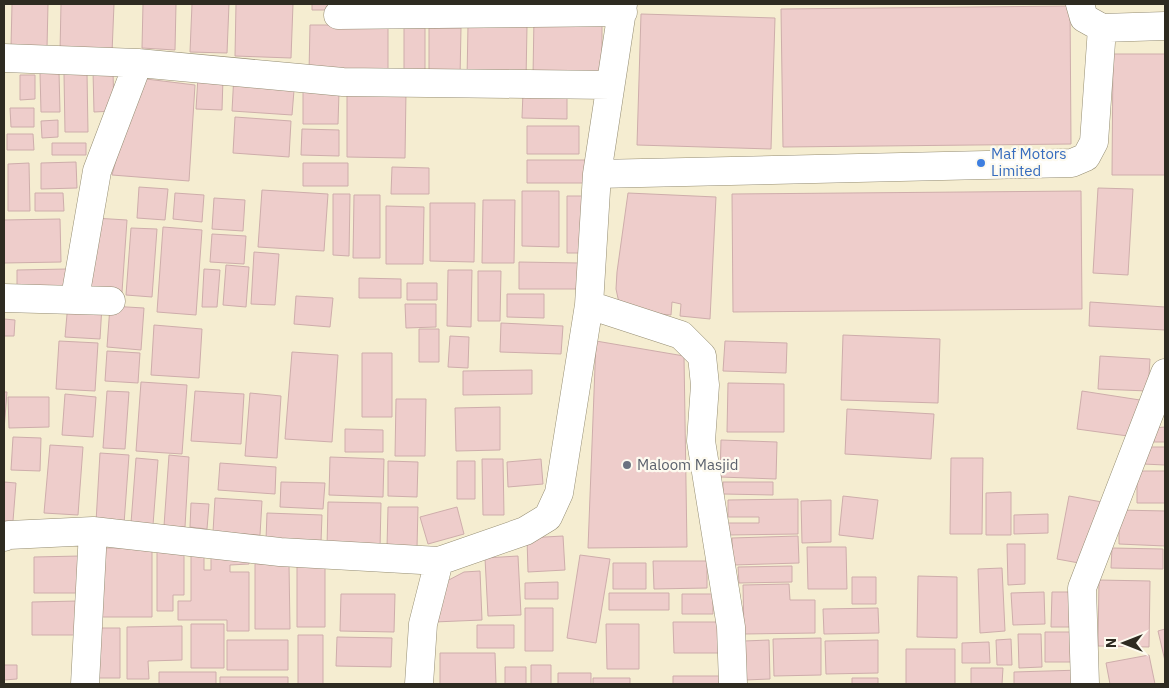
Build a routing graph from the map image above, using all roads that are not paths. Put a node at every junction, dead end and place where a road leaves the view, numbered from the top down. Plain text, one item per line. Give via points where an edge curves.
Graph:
1 (1080, 4) edge
2 (623, 8) edge
3 (338, 15) dead end
4 (1165, 26) edge
5 (1102, 28) junction
6 (4, 58) edge
7 (138, 63) junction
8 (610, 85) junction
9 (597, 174) junction
10 (4, 298) edge
11 (75, 298) junction
12 (111, 301) dead end
13 (589, 305) junction
14 (1165, 373) edge
15 (93, 531) junction
16 (4, 537) edge
17 (439, 560) junction
18 (85, 684) edge
19 (419, 684) edge
20 (733, 684) edge
21 (1086, 684) edge

1 - 5 street via 1084,18
2 - 3 street
2 - 8 street
4 - 5 street
5 - 9 street via 1094,142 1086,157 1072,163
6 - 7 street
7 - 8 street via 343,82
7 - 11 street via 97,171
8 - 9 street
9 - 13 street
10 - 11 street
11 - 12 street
13 - 17 street via 559,493 548,517 525,531
13 - 20 street via 681,335 702,356 705,385 701,441 731,627
14 - 21 street via 1082,588
15 - 16 street
15 - 17 street via 280,552
15 - 18 street
17 - 19 street via 423,624

